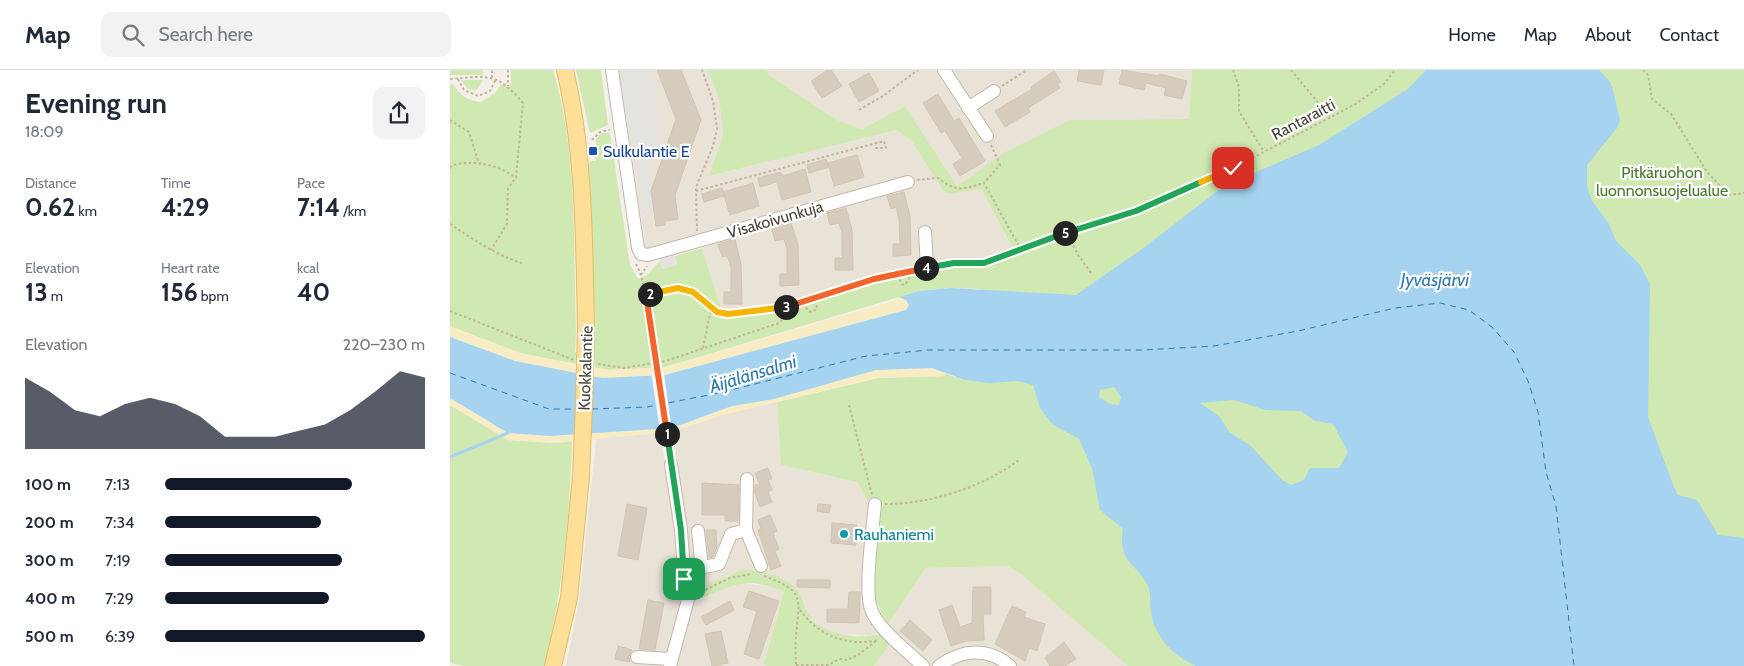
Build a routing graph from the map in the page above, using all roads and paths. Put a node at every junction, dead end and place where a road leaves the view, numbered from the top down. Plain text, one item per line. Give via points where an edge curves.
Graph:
1 (492, 70) edge
2 (508, 70) edge
3 (565, 70) edge
4 (612, 70) edge
5 (702, 70) edge
6 (918, 70) edge
7 (944, 70) edge
8 (1027, 70) edge
9 (1233, 70) edge
10 (1291, 70) edge
11 (1395, 70) edge
12 (1643, 70) edge
13 (458, 78) junction
14 (492, 78) junction
15 (450, 79) edge
16 (496, 79) junction
17 (508, 86) junction
18 (994, 91) joint
19 (968, 108) junction
20 (858, 110) dead end
21 (1330, 117) junction
22 (450, 120) edge
23 (612, 130) dead end
24 (987, 136) joint
25 (592, 140) dead end
26 (873, 148) dead end
27 (1264, 152) junction
28 (478, 162) junction
29 (450, 168) edge
30 (516, 177) junction
31 (908, 182) joint
32 (984, 183) junction
33 (696, 191) junction
34 (1744, 193) edge
35 (450, 224) edge
36 (926, 232) dead end
37 (1068, 232) junction
38 (698, 240) junction
39 (1020, 248) junction
40 (491, 250) junction
41 (524, 264) dead end
42 (927, 268) junction
43 (909, 271) junction
44 (1091, 273) dead end
45 (641, 274) dead end
46 (897, 274) junction
47 (646, 295) junction
48 (815, 299) junction
49 (804, 303) junction
50 (711, 307) junction
51 (787, 307) junction
52 (450, 311) edge
53 (703, 348) junction
54 (580, 362) dead end
55 (590, 363) dead end
56 (849, 405) dead end
57 (1019, 460) dead end
58 (671, 464) joint
59 (747, 479) dead end
60 (875, 504) junction
61 (746, 530) junction
62 (698, 531) dead end
63 (702, 568) junction
64 (684, 571) junction
65 (760, 572) junction
66 (690, 592) junction
67 (800, 610) junction
68 (895, 639) junction
69 (876, 641) junction
70 (636, 657) dead end
71 (671, 663) edge
72 (796, 665) edge
73 (553, 666) edge
74 (829, 666) edge
75 (923, 666) edge
76 (939, 666) edge
77 (1010, 666) edge

1 - 14 path
2 - 17 path
3 - 73 main road, Kuokkalantie, bridge via 572,97 580,163 586,329 581,477 569,598
4 - 38 street, Visakoivunkuja via 638,248 642,254 648,255
5 - 33 path via 713,101 717,128
6 - 20 path
7 - 19 street
8 - 18 path
9 - 27 path via 1239,87 1239,111
10 - 21 path
11 - 21 path, Rantaraitti via 1384,84
12 - 34 path via 1648,75 1652,99 1671,114 1707,172 1730,196
13 - 14 path
13 - 15 path
13 - 16 path via 464,90 478,96 490,91
14 - 16 path
16 - 17 path
17 - 30 path via 523,103
18 - 19 street
19 - 24 street
21 - 27 path, Rantaraitti
22 - 28 path via 469,132
23 - 25 path via 600,132
24 - 32 path via 1000,165
26 - 33 path via 886,148 884,141
27 - 37 path, Rantaraitti via 1136,211
28 - 29 path
28 - 30 path
30 - 40 path via 508,189 507,224
31 - 32 path via 938,178 961,190
31 - 38 street, Visakoivunkuja
32 - 39 path
33 - 38 path
35 - 40 path
36 - 42 street
37 - 39 path, Rantaraitti
37 - 44 path via 1078,255
39 - 42 path, Rantaraitti via 984,263 954,263
40 - 41 path
42 - 43 path, Rantaraitti
43 - 46 path, Rantaraitti
43 - 46 path via 906,285
45 - 47 path
46 - 48 path, Rantaraitti
47 - 50 path, Rantaraitti via 678,288 693,292
47 - 58 path, bridge
48 - 49 path, Rantaraitti
48 - 49 path via 816,308 812,312
49 - 51 path, Rantaraitti
50 - 51 path, Rantaraitti via 728,314
50 - 53 path
51 - 53 path via 779,324
52 - 54 path
53 - 55 path via 641,367
56 - 60 path
57 - 60 path via 1005,470 951,494
58 - 64 street
59 - 61 street
60 - 68 street via 869,590 871,609
61 - 63 street via 731,534 719,564
61 - 65 street
62 - 63 street
63 - 64 street
64 - 66 street via 685,584
65 - 66 path via 730,578 704,591
65 - 67 path via 793,590
66 - 71 street
67 - 69 path via 815,628 829,636
67 - 72 path
68 - 69 path
68 - 75 street
69 - 74 path via 858,656 839,659
70 - 71 street
72 - 74 path
76 - 77 street via 958,655 973,652 988,653

